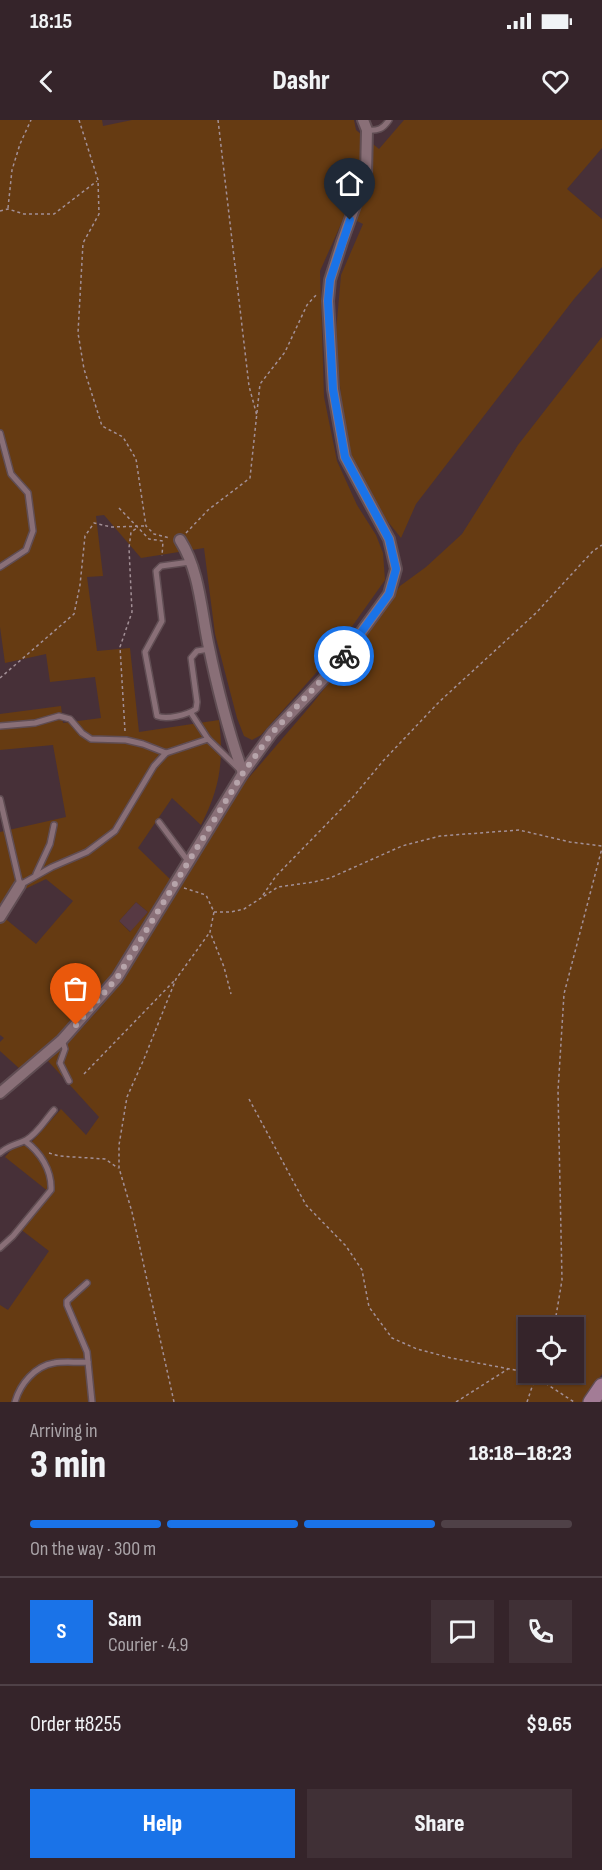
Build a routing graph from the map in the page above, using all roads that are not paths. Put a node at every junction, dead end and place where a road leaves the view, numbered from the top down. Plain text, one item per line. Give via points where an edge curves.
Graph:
1 (389, 120) edge
2 (365, 125) edge
3 (0, 433) edge
4 (180, 540) road end
5 (192, 562) junction
6 (0, 567) edge
7 (209, 649) junction
8 (191, 712) junction
9 (0, 726) edge
10 (208, 739) junction
11 (166, 753) junction
12 (243, 773) junction
13 (0, 799) edge
14 (159, 822) dead end
15 (54, 825) dead end
16 (189, 863) junction
17 (36, 876) junction
18 (20, 885) junction
19 (0, 917) edge
20 (62, 1040) junction
21 (69, 1081) dead end
22 (0, 1093) edge
23 (54, 1110) dead end
24 (25, 1141) junction
25 (0, 1153) edge
26 (0, 1248) edge
27 (87, 1283) dead end
28 (88, 1362) junction
29 (602, 1386) edge
30 (15, 1402) edge
31 (92, 1402) edge
32 (591, 1402) edge

1 - 2 lane via 376,131
2 - 12 street via 366,176 330,280 333,389 345,457 389,539 396,569 389,594 338,664 272,733
3 - 6 lane via 11,474 28,493 33,531 26,550
4 - 5 street
5 - 7 street
5 - 8 lane via 161,566 156,571 162,621 145,652 157,716
7 - 8 lane via 197,651 191,658 197,702
7 - 12 street
8 - 10 lane
9 - 11 lane via 59,716 70,719 91,739 126,740
10 - 11 lane
10 - 12 lane
11 - 17 lane via 115,831 87,852
12 - 16 street
13 - 18 lane
14 - 16 lane
15 - 17 lane
16 - 20 street via 117,978
17 - 18 lane
18 - 19 street
20 - 21 lane via 65,1049 60,1063
20 - 22 street
23 - 24 lane
24 - 25 lane
24 - 26 lane via 35,1148 50,1174 51,1190
27 - 28 lane via 67,1305
28 - 30 lane via 52,1363 37,1371 23,1383
28 - 31 lane
29 - 32 main road

